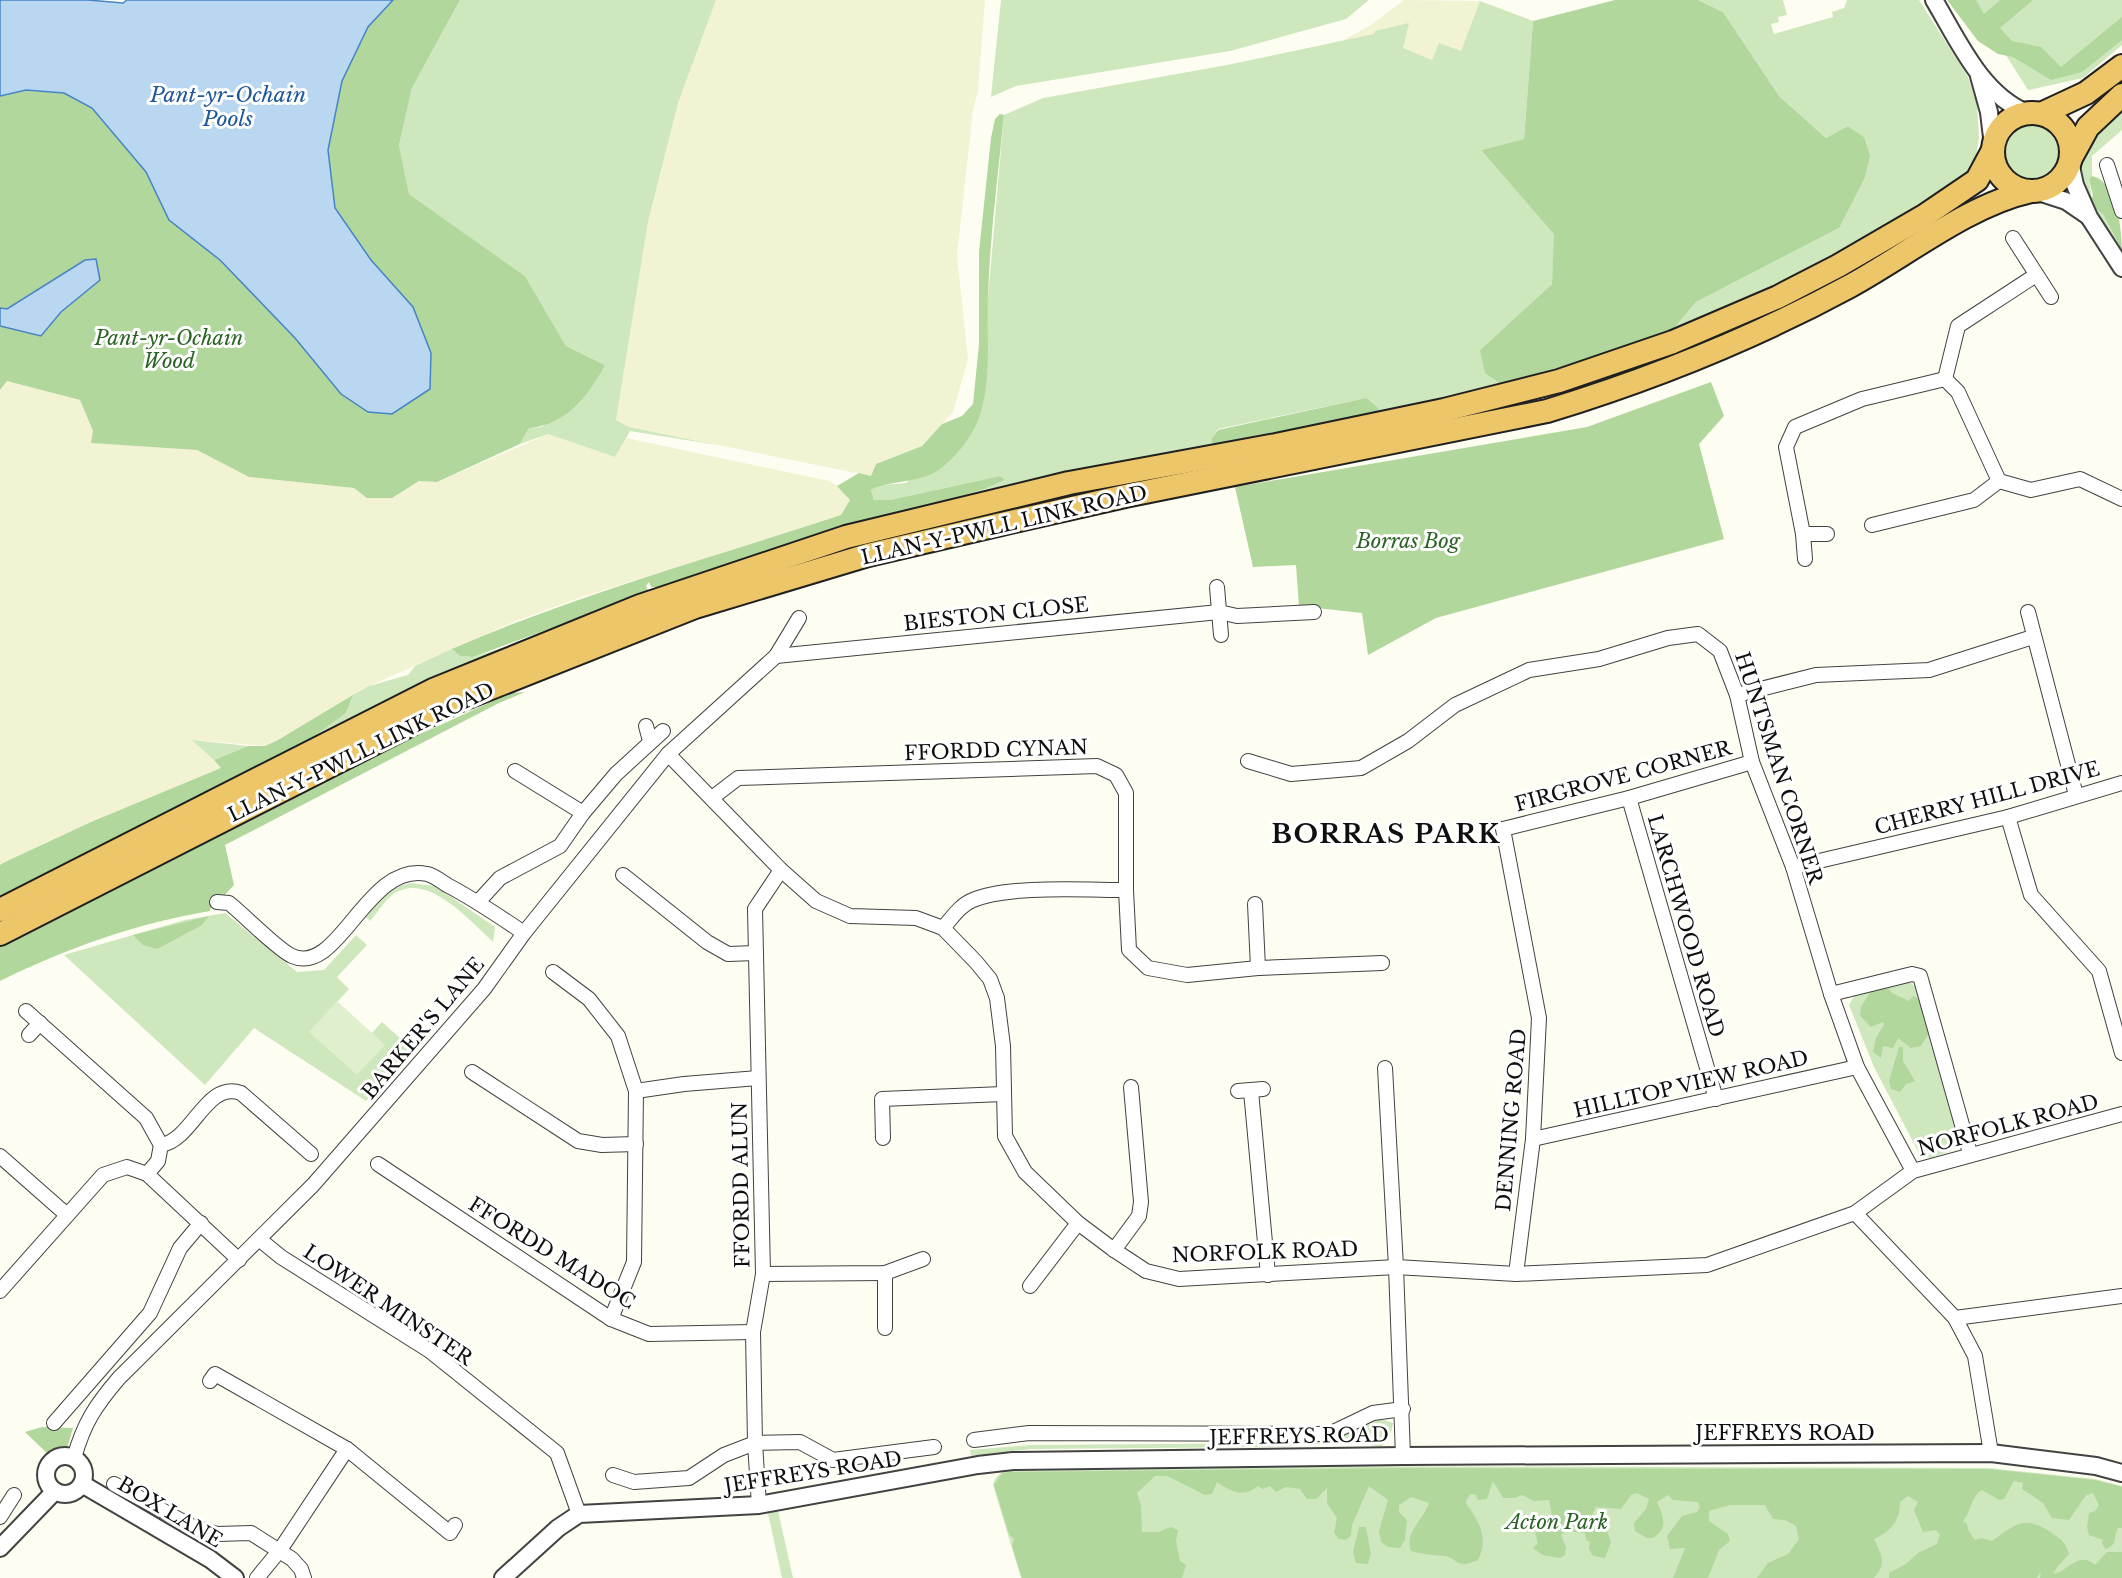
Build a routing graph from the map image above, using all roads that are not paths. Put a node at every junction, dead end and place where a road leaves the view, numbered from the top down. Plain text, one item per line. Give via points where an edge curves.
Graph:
1 (1934, 0) edge
2 (2122, 66) edge
3 (1978, 72) junction
4 (2122, 95) edge
5 (2034, 113) junction
6 (1993, 149) junction
7 (2070, 160) junction
8 (2107, 165) dead end
9 (2033, 191) junction
10 (2122, 211) edge
11 (2089, 217) junction
12 (2013, 238) dead end
13 (2122, 268) edge
14 (2036, 275) junction
15 (2051, 297) dead end
16 (1945, 379) junction
17 (1999, 481) junction
18 (2122, 499) edge
19 (1872, 525) dead end
20 (1803, 534) junction
21 (1827, 534) dead end
22 (1805, 559) dead end
23 (1217, 587) dead end
24 (1219, 612) junction
25 (1314, 612) dead end
26 (2028, 612) dead end
27 (799, 618) dead end
28 (1221, 635) dead end
29 (2033, 637) junction
30 (776, 656) junction
31 (1737, 695) junction
32 (646, 726) dead end
33 (663, 731) dead end
34 (650, 741) junction
35 (668, 754) junction
36 (1248, 761) dead end
37 (1752, 762) junction
38 (534, 767) dead end
39 (2122, 783) edge
40 (2076, 795) junction
41 (712, 798) junction
42 (1629, 798) junction
43 (583, 813) junction
44 (2008, 817) junction
45 (1503, 828) joint
46 (1793, 867) junction
47 (781, 870) junction
48 (623, 875) dead end
49 (1126, 890) junction
50 (216, 902) dead end
51 (478, 902) junction
52 (1255, 904) dead end
53 (0, 910) edge
54 (943, 928) junction
55 (524, 933) junction
56 (0, 934) edge
57 (756, 953) junction
58 (1382, 963) dead end
59 (1258, 968) junction
60 (553, 972) dead end
61 (1831, 994) junction
62 (26, 1011) dead end
63 (40, 1023) junction
64 (29, 1035) dead end
65 (2122, 1053) edge
66 (1386, 1067) dead end
67 (1857, 1067) junction
68 (472, 1072) dead end
69 (758, 1078) junction
70 (1131, 1087) dead end
71 (636, 1091) junction
72 (1251, 1091) dead end
73 (1003, 1094) junction
74 (1716, 1099) junction
75 (2122, 1114) edge
76 (883, 1138) dead end
77 (1533, 1140) junction
78 (636, 1144) junction
79 (161, 1145) junction
80 (311, 1154) dead end
81 (1970, 1154) junction
82 (0, 1156) edge
83 (378, 1164) dead end
84 (1913, 1170) junction
85 (147, 1174) junction
86 (1855, 1212) junction
87 (67, 1215) junction
88 (201, 1223) junction
89 (1078, 1223) junction
90 (259, 1239) junction
91 (1114, 1250) junction
92 (923, 1259) dead end
93 (239, 1260) junction
94 (1396, 1267) junction
95 (763, 1274) junction
96 (885, 1274) junction
97 (1516, 1274) junction
98 (1268, 1275) junction
99 (1030, 1286) dead end
100 (0, 1291) edge
101 (2122, 1296) edge
102 (1955, 1318) junction
103 (611, 1319) junction
104 (885, 1328) dead end
105 (753, 1332) junction
106 (215, 1374) dead end
107 (1403, 1409) junction
108 (54, 1423) dead end
109 (974, 1440) dead end
110 (754, 1443) junction
111 (934, 1447) dead end
112 (347, 1449) junction
113 (1991, 1453) junction
114 (1403, 1456) junction
115 (74, 1458) junction
116 (2122, 1473) edge
117 (613, 1475) dead end
118 (82, 1484) junction
119 (114, 1484) dead end
120 (55, 1491) junction
121 (14, 1495) dead end
122 (759, 1505) junction
123 (579, 1514) junction
124 (0, 1517) edge
125 (450, 1533) dead end
126 (0, 1548) edge
127 (280, 1550) junction
128 (235, 1578) edge
129 (257, 1578) edge
130 (304, 1578) edge
131 (503, 1578) edge

1 - 3 street
2 - 5 highway via 2086,93
3 - 5 street via 2007,102
3 - 6 street via 1989,112
4 - 7 highway via 2088,127
5 - 6 highway via 2004,124
5 - 7 highway via 2061,126 2071,147
6 - 9 highway via 1997,170 2008,184
6 - 53 highway, LLAN-Y-PWLL LINK ROAD via 1977,180 1924,216 1788,292 1673,342 1559,381 1444,410 1069,483 846,537 662,599 433,690
7 - 9 highway via 2057,182
7 - 11 street via 2075,185
8 - 10 street
9 - 11 street via 2066,201
9 - 56 highway, LLAN-Y-PWLL LINK ROAD via 2007,196 1983,207 1900,258 1780,322 1641,380 1547,411 1125,496 911,545 694,607 453,702
11 - 13 street
12 - 14 street
14 - 15 street
14 - 16 street via 1958,326
16 - 17 street via 1959,392
16 - 20 street via 1862,399 1795,427 1786,447
17 - 18 street via 2031,490 2080,479
17 - 19 street via 1974,500
20 - 21 street
20 - 22 street
23 - 24 street
24 - 25 street, BIESTON CLOSE via 1237,616
24 - 28 street
24 - 30 street, BIESTON CLOSE
26 - 29 street
27 - 30 street, BARKER'S LANE
29 - 31 street via 1929,670 1815,675
29 - 40 street
30 - 35 street, BARKER'S LANE
31 - 36 street, HUNTSMAN CORNER via 1720,651 1698,634 1668,638 1599,659 1529,670 1455,705 1408,741 1361,768 1291,774
31 - 37 street, HUNTSMAN CORNER
32 - 34 street
33 - 34 street
34 - 43 street
35 - 41 street, NORFOLK ROAD
35 - 55 street, BARKER'S LANE
37 - 42 street, FIRGROVE CORNER
37 - 46 street, HUNTSMAN CORNER
38 - 43 street via 521,775
39 - 40 street, CHERRY HILL DRIVE
40 - 44 street, CHERRY HILL DRIVE
41 - 47 street, NORFOLK ROAD
41 - 49 street, FFORDD CYNAN via 738,778 1097,766 1116,775 1126,793
42 - 45 street, FIRGROVE CORNER
42 - 74 street, LARCHWOOD ROAD
43 - 51 street via 560,846 500,878
44 - 46 street, CHERRY HILL DRIVE
44 - 65 street via 2031,895 2099,971
45 - 77 street, DENNING ROAD via 1539,1018
46 - 61 street, HUNTSMAN CORNER
47 - 54 street, NORFOLK ROAD via 816,902 850,916 916,918
47 - 57 street, FFORDD ALUN via 755,909
48 - 57 street via 707,942 728,954
49 - 54 street via 1022,891 973,900
49 - 59 street, FFORDD CYNAN via 1130,950 1148,968 1187,975
50 - 51 street via 229,903 291,956 309,959 325,951 387,882 402,876 426,874
51 - 55 street
52 - 59 street
54 - 73 street, NORFOLK ROAD via 983,970 997,998
55 - 90 street, BARKER'S LANE via 440,1041 313,1185
57 - 69 street, FFORDD ALUN
58 - 59 street, FFORDD CYNAN
60 - 71 street via 589,999 618,1036
61 - 67 street, HUNTSMAN CORNER
61 - 81 street via 1920,975
62 - 63 street
63 - 64 street
63 - 79 street via 146,1118
66 - 94 street
67 - 74 street, HILLTOP VIEW ROAD
67 - 84 street, HUNTSMAN CORNER
68 - 78 street via 578,1141
69 - 71 street
69 - 95 street, FFORDD ALUN
70 - 91 street via 1124,1103 1141,1202 1139,1216
71 - 78 street
72 - 98 street
73 - 76 street via 881,1092
73 - 89 street, NORFOLK ROAD via 1005,1136 1025,1172
74 - 77 street, HILLTOP VIEW ROAD
75 - 81 street, NORFOLK ROAD
77 - 97 street, DENNING ROAD
78 - 103 street via 634,1262
79 - 80 street via 173,1143 218,1093 233,1090
79 - 85 street via 158,1161
81 - 84 street, NORFOLK ROAD
82 - 87 street
83 - 103 street, FFORDD MADOC
84 - 86 street, NORFOLK ROAD
85 - 87 street via 127,1167 103,1175
85 - 88 street
86 - 97 street, NORFOLK ROAD via 1707,1265
86 - 102 street
87 - 100 street
88 - 93 street
88 - 108 street via 180,1248 150,1312 60,1406
89 - 91 street, NORFOLK ROAD
89 - 99 street
90 - 93 street, BARKER'S LANE
90 - 123 street, LOWER MINSTER via 281,1257 430,1351 557,1453
91 - 98 street, NORFOLK ROAD via 1146,1271 1179,1279
92 - 96 street
93 - 115 street, BARKER'S LANE via 119,1378 82,1429
94 - 97 street, NORFOLK ROAD
94 - 98 street, NORFOLK ROAD
94 - 107 street
95 - 96 street
95 - 105 street, FFORDD ALUN
96 - 104 street
101 - 102 street
102 - 113 street via 1975,1356
103 - 105 street, FFORDD MADOC via 649,1334
105 - 110 street, FFORDD ALUN
106 - 112 street
107 - 109 street, JEFFREYS ROAD via 1373,1413 1329,1434 1029,1433
107 - 114 street
110 - 111 street, JEFFREYS ROAD via 800,1442 833,1460
110 - 117 street, JEFFREYS ROAD via 724,1455 689,1478 634,1482
110 - 122 street, FFORDD ALUN
112 - 125 street
112 - 127 street
113 - 114 street, JEFFREYS ROAD
113 - 116 street, JEFFREYS ROAD
114 - 122 street, JEFFREYS ROAD via 1013,1461
115 - 118 street via 82,1467
115 - 120 street via 62,1456 48,1467 46,1477
118 - 120 street via 73,1492
118 - 128 street, BOX LANE via 210,1559
119 - 127 street via 191,1526 218,1534 251,1533
120 - 126 street
121 - 124 street
122 - 123 street, JEFFREYS ROAD
123 - 131 street
127 - 129 street
127 - 130 street via 301,1569

